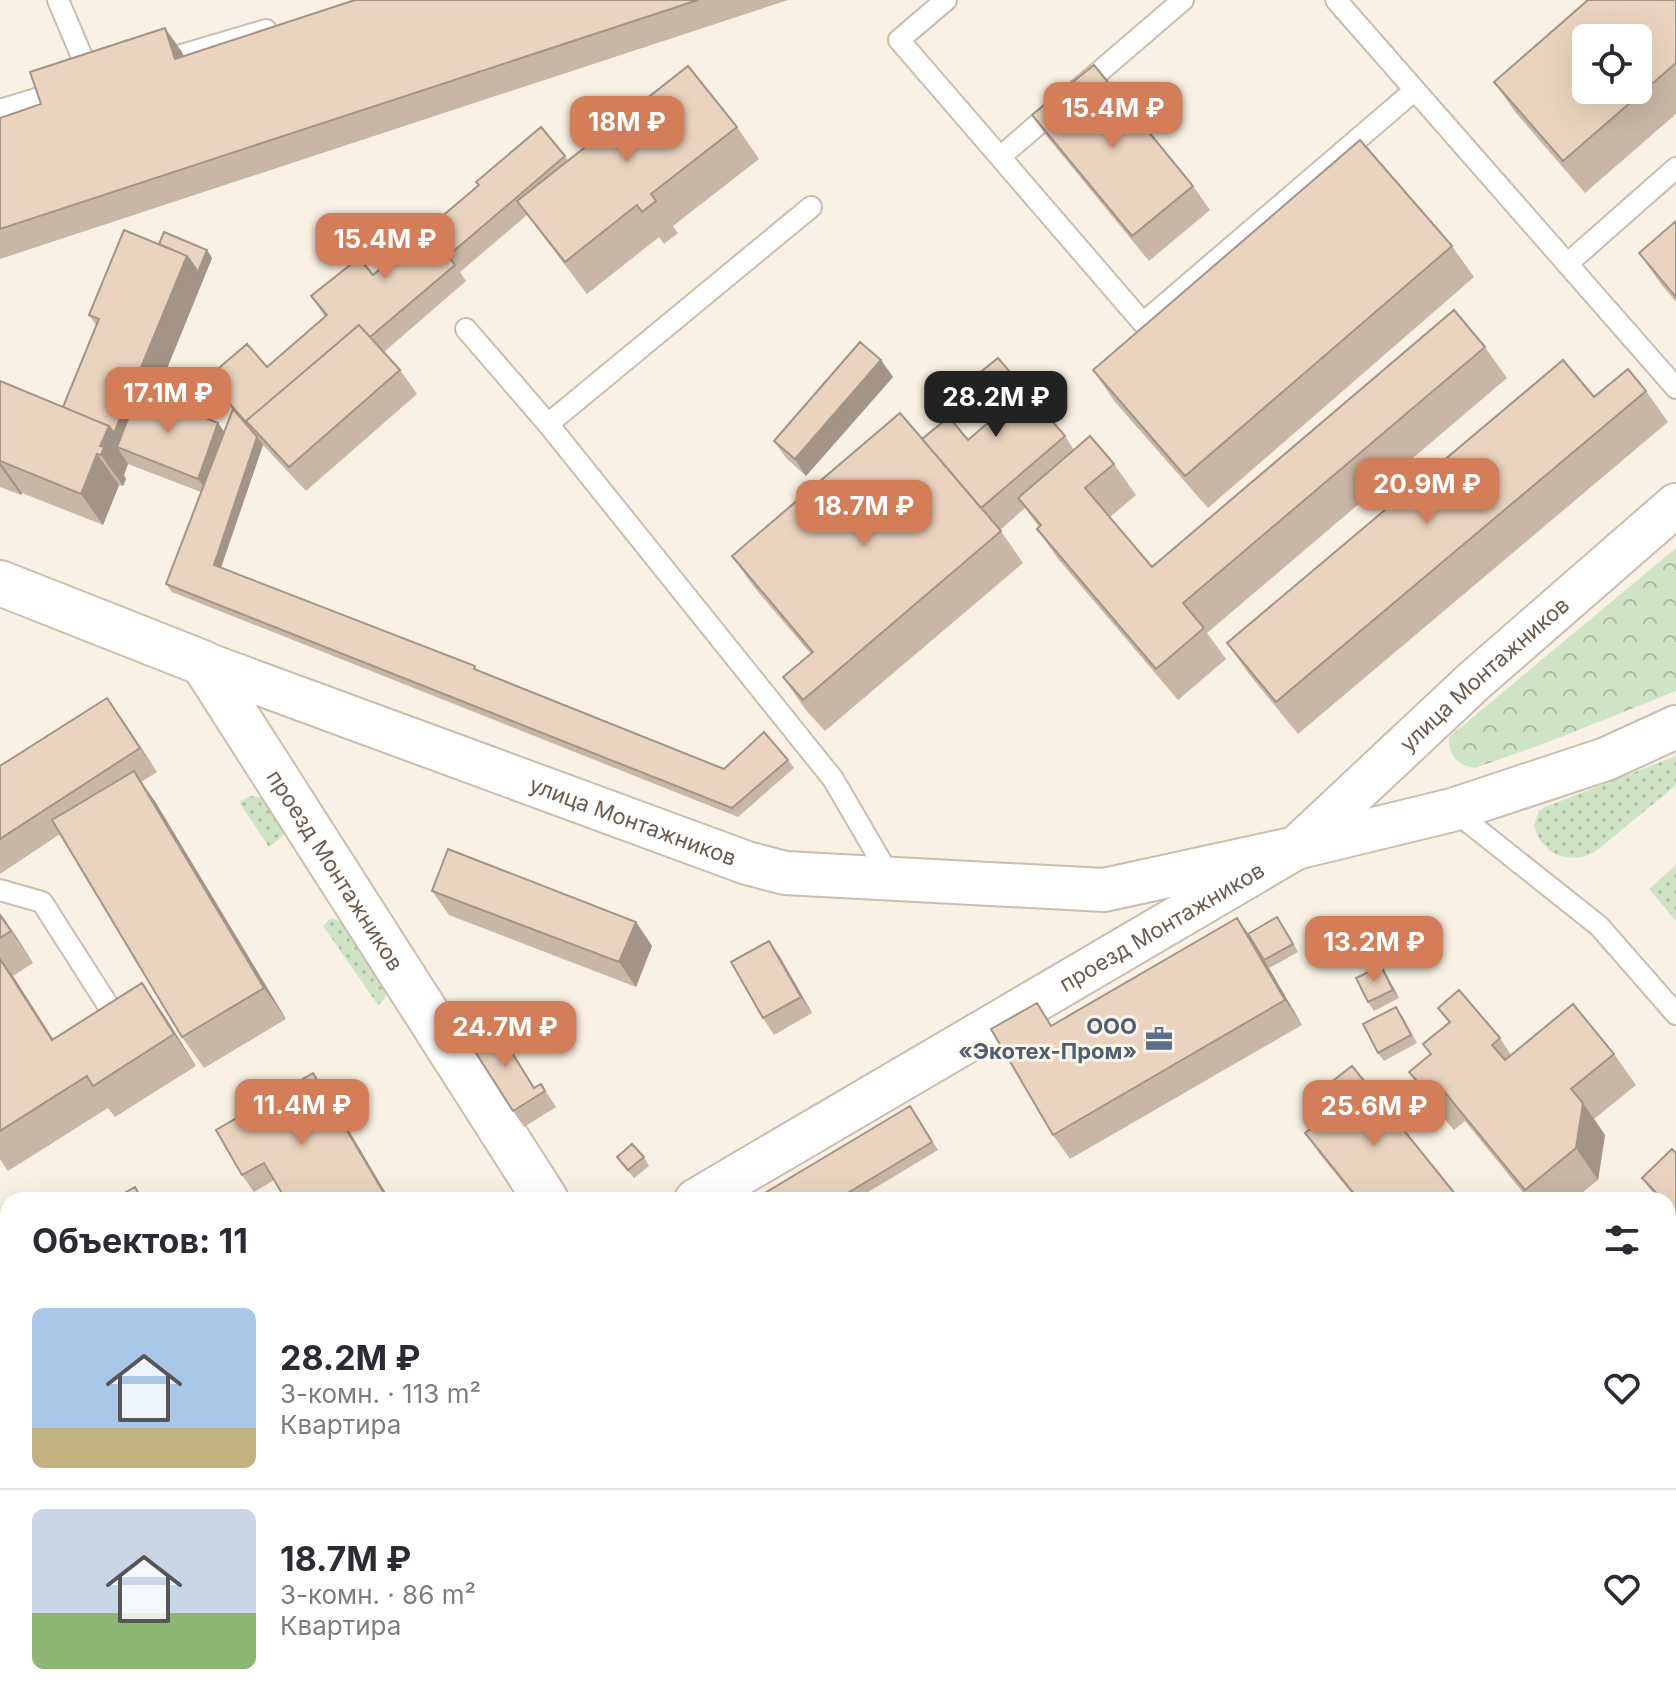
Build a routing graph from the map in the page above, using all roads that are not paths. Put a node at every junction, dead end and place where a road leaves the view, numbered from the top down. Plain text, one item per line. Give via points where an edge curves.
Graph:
1 (58, 0) edge
2 (946, 0) edge
3 (1183, 0) edge
4 (1336, 0) edge
5 (282, 26) edge
6 (136, 68) edge
7 (1415, 90) junction
8 (0, 110) edge
9 (1000, 157) junction
10 (1676, 168) edge
11 (811, 207) dead end
12 (1567, 264) junction
13 (466, 329) dead end
14 (1676, 388) edge
15 (548, 424) junction
16 (1676, 505) edge
17 (0, 583) edge
18 (203, 663) junction
19 (1676, 727) edge
20 (1452, 810) junction
21 (1296, 848) junction
22 (892, 880) junction
23 (0, 890) edge
24 (1676, 1014) edge
25 (118, 1021) edge
26 (541, 1192) edge
27 (710, 1192) edge

1 - 8 lane via 100,79
2 - 9 lane via 899,40
3 - 9 lane
4 - 7 lane
5 - 6 lane
7 - 9 lane via 1143,323
7 - 12 lane
10 - 12 lane
11 - 15 lane
12 - 14 lane
13 - 15 lane
15 - 22 lane via 833,779
16 - 21 street, улица Монтажников via 1474,681
17 - 18 main road, улица Монтажников
18 - 22 street, улица Монтажников via 747,863 785,873
18 - 26 main road, проезд Монтажников
19 - 20 street, улица Монтажников via 1606,759
20 - 21 street, улица Монтажников
20 - 24 lane via 1599,926
21 - 22 street, улица Монтажников via 1104,890
21 - 27 street, проезд Монтажников
23 - 25 lane via 42,902

